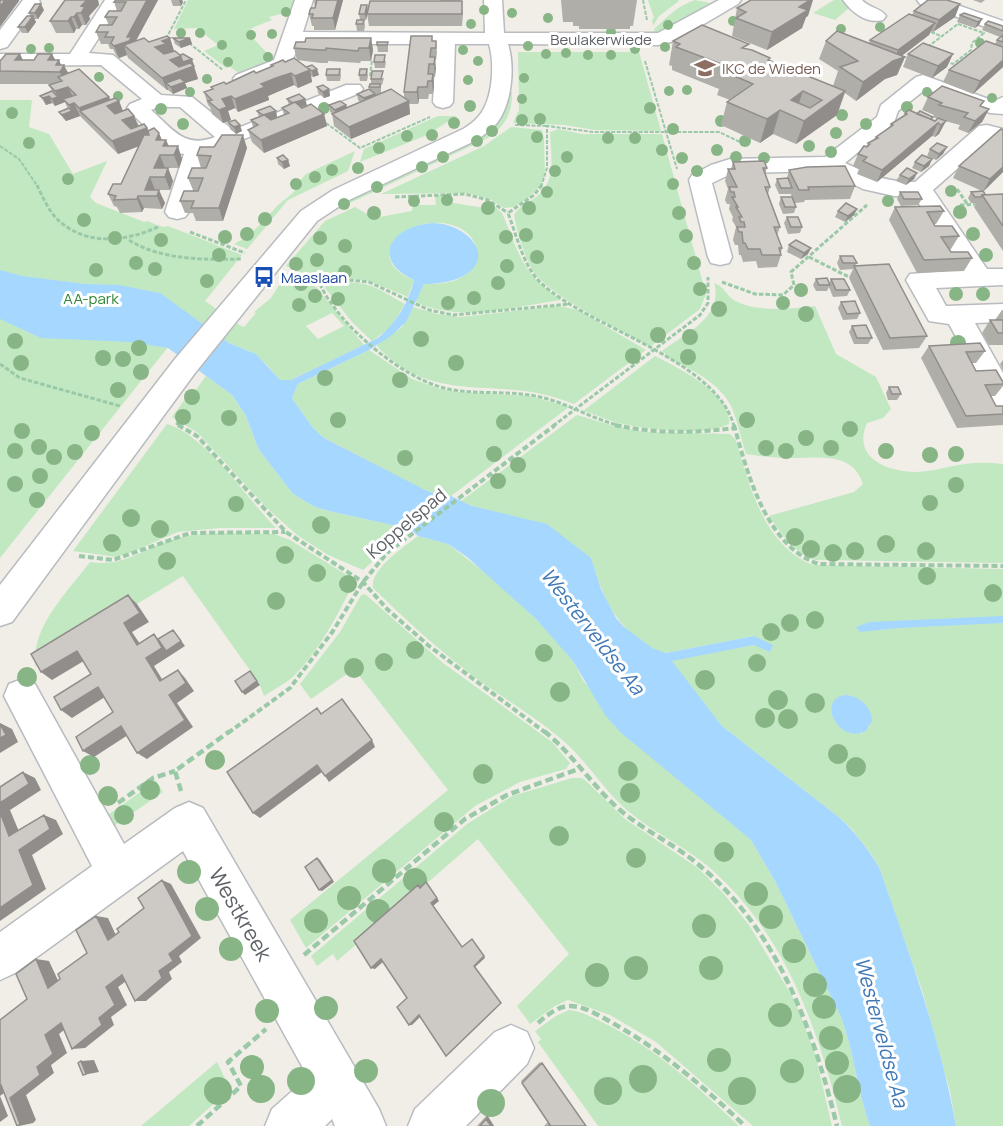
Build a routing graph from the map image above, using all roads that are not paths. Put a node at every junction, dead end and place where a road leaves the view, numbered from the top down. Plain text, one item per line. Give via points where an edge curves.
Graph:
1 (114, 0) edge
2 (304, 0) edge
3 (493, 0) edge
4 (732, 0) edge
5 (852, 0) edge
6 (930, 1) edge
7 (31, 2) dead end
8 (878, 16) dead end
9 (473, 19) dead end
10 (1003, 27) edge
11 (494, 33) junction
12 (29, 37) dead end
13 (65, 38) edge
14 (88, 38) junction
15 (291, 38) junction
16 (446, 39) junction
17 (3, 40) edge
18 (76, 59) junction
19 (0, 60) edge
20 (223, 86) edge
21 (352, 89) dead end
22 (156, 101) junction
23 (443, 102) road end
24 (1001, 108) edge
25 (1003, 136) edge
26 (230, 139) junction
27 (197, 148) junction
28 (830, 164) junction
29 (927, 198) junction
30 (172, 218) road end
31 (713, 264) road end
32 (992, 277) edge
33 (1003, 313) edge
34 (957, 315) junction
35 (1003, 398) edge
36 (142, 412) junction
37 (0, 582) edge
38 (0, 611) edge
39 (22, 696) dead end
40 (118, 873) junction
41 (0, 958) edge
42 (511, 1048) road end
43 (337, 1083) junction
44 (289, 1126) edge
45 (362, 1126) edge
46 (432, 1126) edge

1 - 14 street
2 - 15 street
3 - 11 street
4 - 11 street, Beulakerwiede via 668,37 640,40
5 - 8 street via 861,10
6 - 10 street
7 - 17 street
9 - 11 street
11 - 16 street, Beulakerwiede
11 - 36 street via 501,53 501,83 488,120 471,134 341,195 309,216 215,320
12 - 17 street
13 - 14 street
14 - 18 street
15 - 16 street, Beulakerwiede
15 - 20 street via 283,63
16 - 23 street
18 - 19 street
18 - 22 street via 106,59
21 - 26 street
22 - 26 street via 195,97
22 - 27 street via 137,108 180,147
24 - 28 street via 923,81 888,109 887,119
25 - 29 street via 987,131
26 - 27 street
27 - 30 street
28 - 29 street via 871,184
28 - 31 street via 730,166 700,180
29 - 32 street
32 - 34 street via 919,280 938,315
33 - 34 street
34 - 35 street
36 - 37 street
36 - 38 street
39 - 40 street
40 - 41 street
40 - 43 street, Westkreek via 189,822
42 - 46 street
43 - 44 street
43 - 45 street, Westkreek

